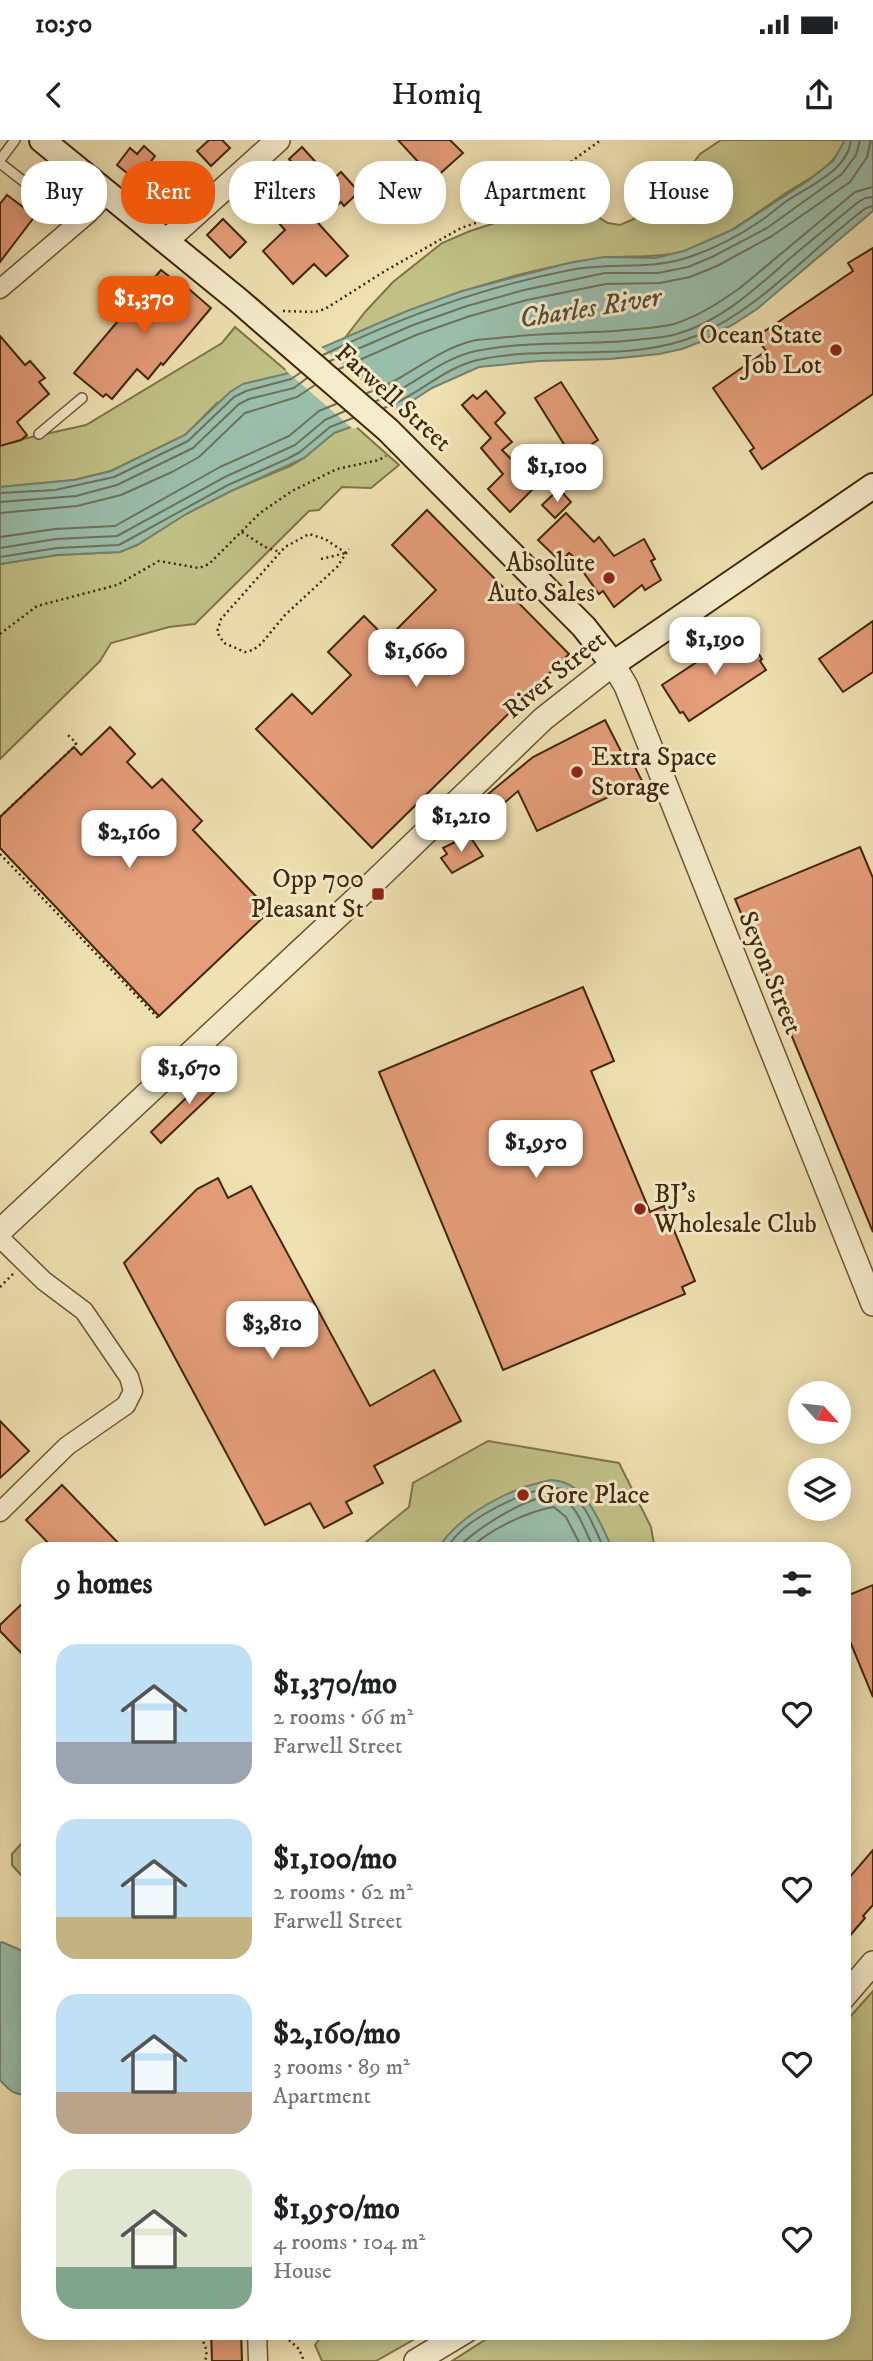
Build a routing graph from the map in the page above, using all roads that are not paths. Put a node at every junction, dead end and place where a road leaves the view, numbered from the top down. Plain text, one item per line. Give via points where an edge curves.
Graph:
1 (15, 140) edge
2 (278, 140) edge
3 (49, 142) edge
4 (0, 161) edge
5 (21, 178) edge
6 (108, 193) joint
7 (68, 224) edge
8 (76, 224) edge
9 (71, 228) junction
10 (166, 241) junction
11 (0, 289) edge
12 (82, 398) dead end
13 (39, 433) dead end
14 (873, 486) edge
15 (613, 664) junction
16 (0, 1231) edge
17 (0, 1238) edge
18 (873, 1304) edge
19 (0, 1512) edge
20 (873, 1963) edge
21 (851, 1988) edge
22 (257, 2340) edge
23 (451, 2340) edge
24 (258, 2361) edge
25 (416, 2361) edge

1 - 4 lane
2 - 10 street
3 - 6 main road, Farwell Street
4 - 5 lane
6 - 10 main road, Farwell Street
7 - 9 lane
8 - 9 street
9 - 11 street
10 - 15 main road, Farwell Street via 282,339 584,626
12 - 13 lane
14 - 15 main road, River Street
15 - 16 street, River Street via 543,719
15 - 18 street, Seyon Street via 626,686
17 - 19 street via 91,1320 132,1384 127,1405 67,1446
20 - 21 street
22 - 24 street
23 - 25 street

